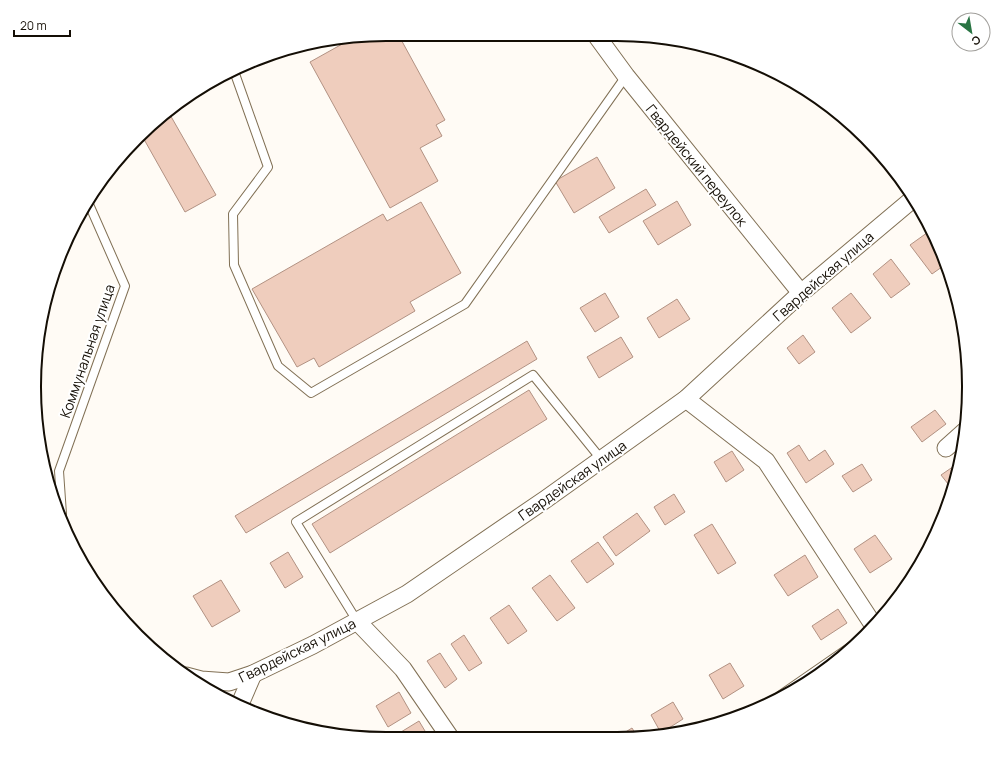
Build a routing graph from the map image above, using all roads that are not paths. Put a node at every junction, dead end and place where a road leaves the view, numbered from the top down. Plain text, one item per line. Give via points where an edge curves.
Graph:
1 (600, 41) edge
2 (236, 76) edge
3 (626, 76) junction
4 (909, 202) edge
5 (91, 208) edge
6 (801, 293) junction
7 (686, 398) junction
8 (958, 437) edge
9 (946, 448) dead end
10 (601, 459) junction
11 (61, 504) edge
12 (870, 620) edge
13 (357, 621) junction
14 (253, 674) junction
15 (205, 680) edge
16 (242, 700) edge
17 (446, 732) edge

1 - 3 street, Гвардейский переулок
2 - 3 lane via 268,167 233,214 234,265 278,366 311,393 465,304
3 - 6 street, Гвардейский переулок
4 - 6 street, Гвардейская улица
5 - 11 lane, Коммунальная улица via 125,286 59,470
6 - 7 street, Гвардейская улица
7 - 10 street, Гвардейская улица
7 - 12 street via 766,461
8 - 9 street
10 - 13 street, Гвардейская улица via 406,594
10 - 13 lane via 533,375 296,522
13 - 14 street, Гвардейская улица
13 - 17 street via 403,669
14 - 15 street, Гвардейская улица via 229,682
14 - 16 street

